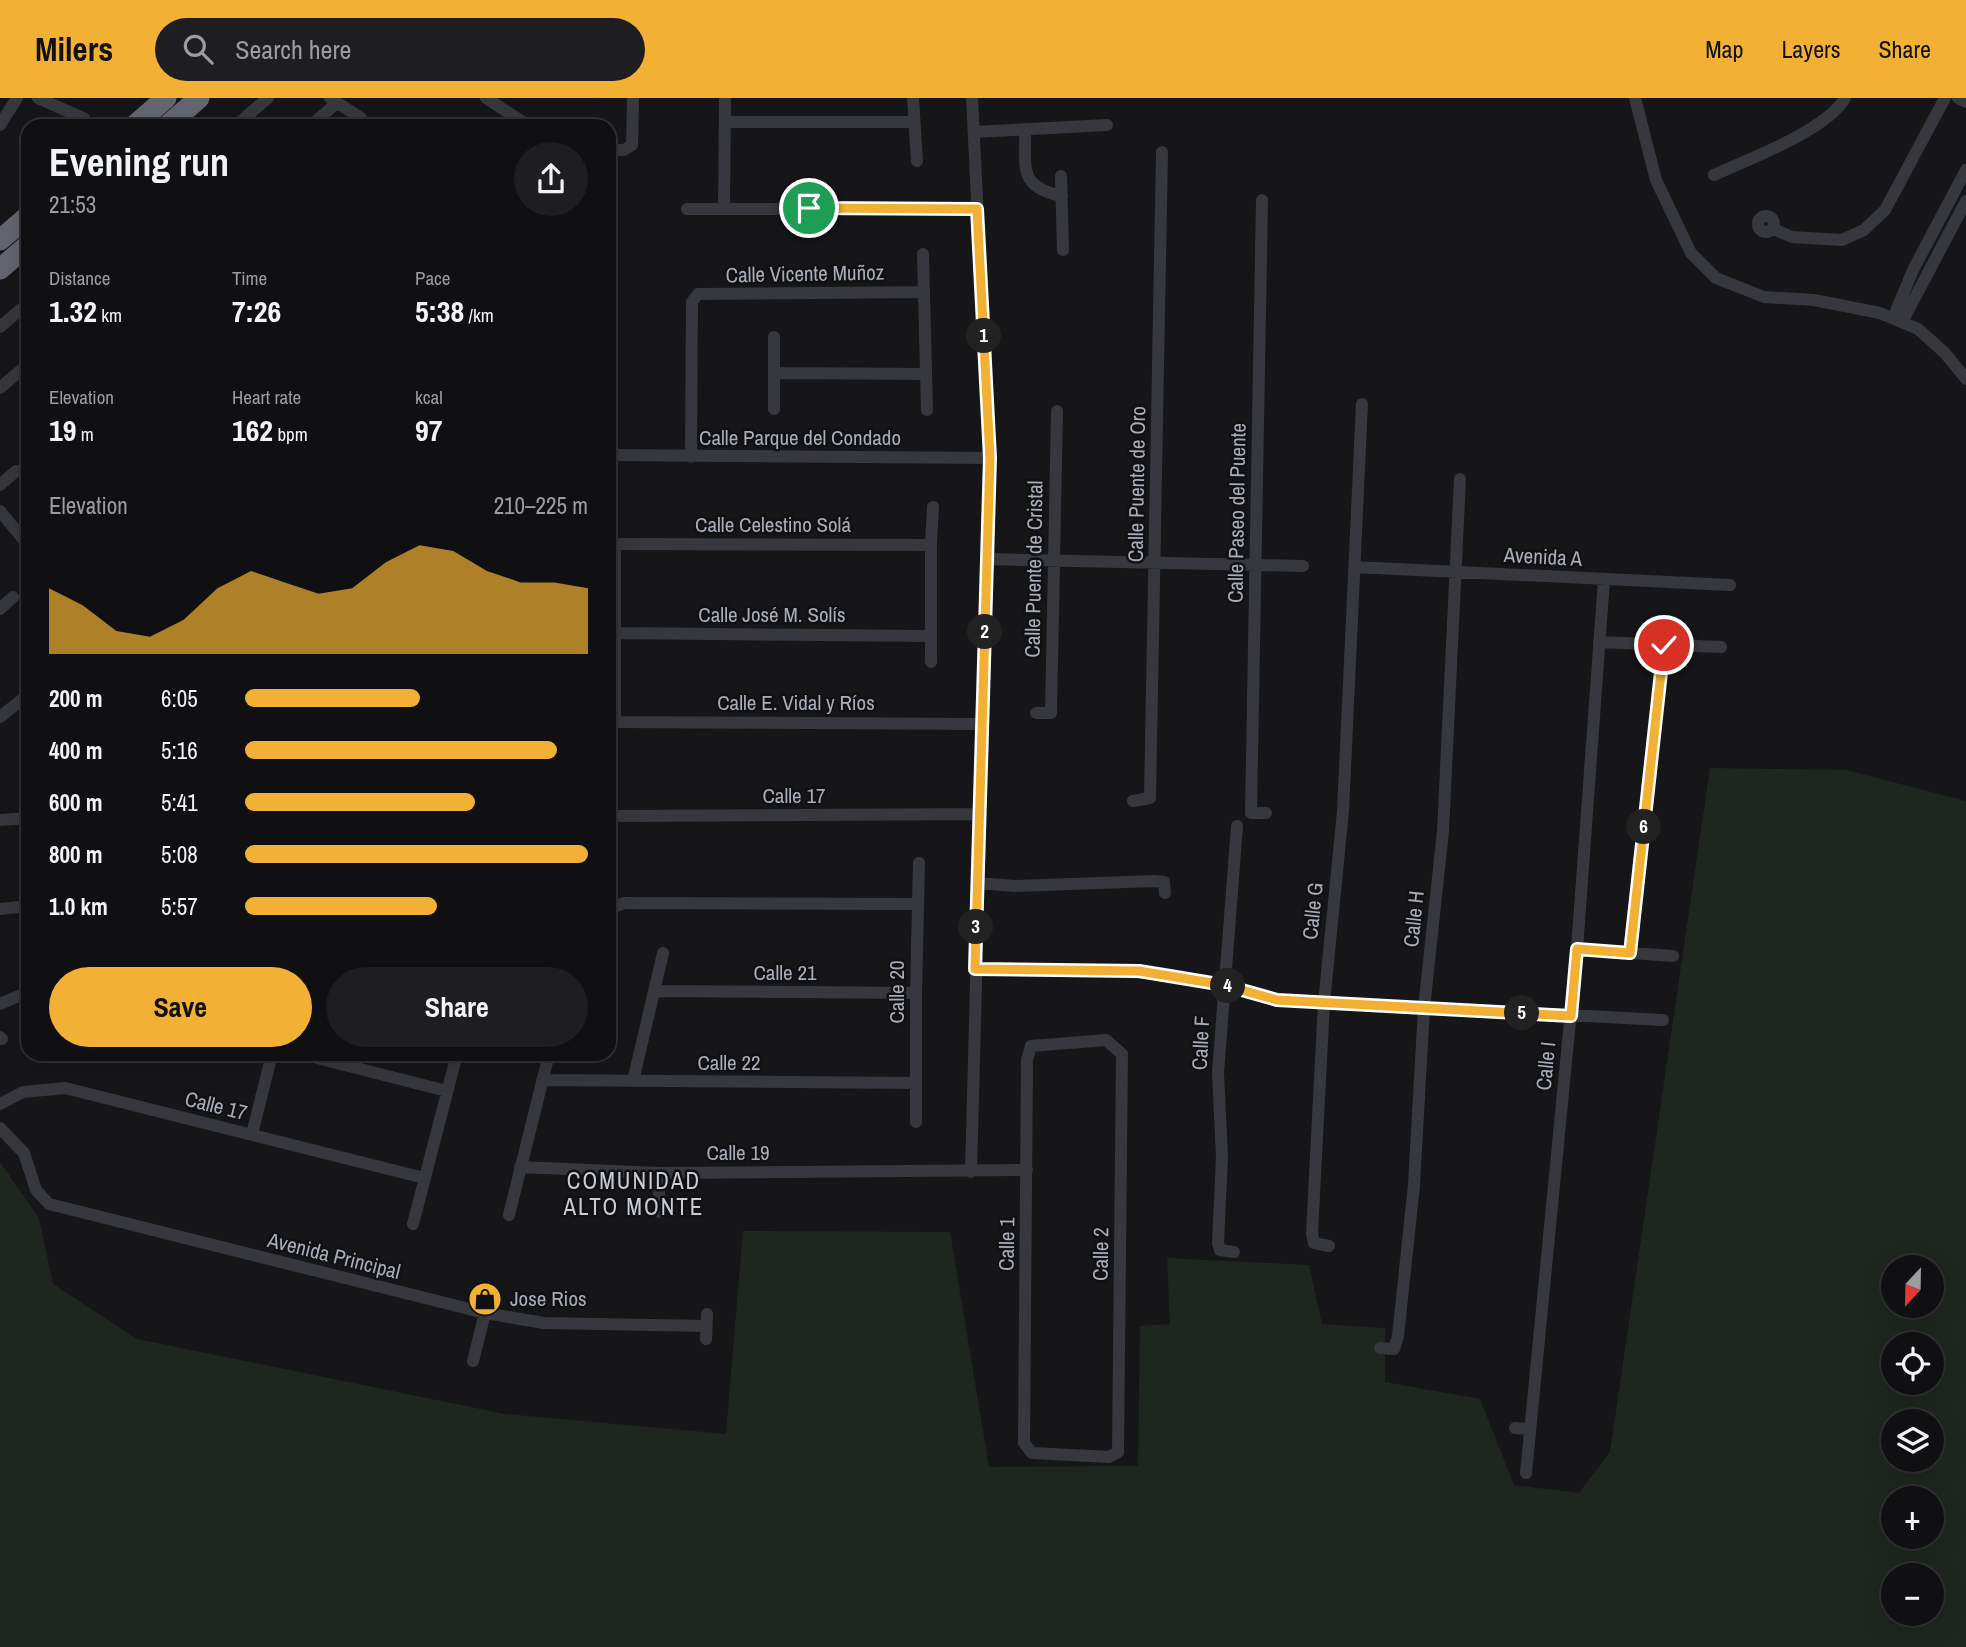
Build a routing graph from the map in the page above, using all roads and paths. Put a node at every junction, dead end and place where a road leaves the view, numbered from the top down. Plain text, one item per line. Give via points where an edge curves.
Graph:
1 (18, 98) edge
2 (38, 98) edge
3 (166, 98) edge
4 (199, 98) edge
5 (268, 98) edge
6 (486, 98) edge
7 (633, 98) edge
8 (725, 98) edge
9 (913, 98) edge
10 (972, 98) edge
11 (1635, 98) edge
12 (1845, 98) edge
13 (1945, 98) edge
14 (1958, 98) edge
15 (334, 101) edge
16 (1966, 102) edge
17 (361, 118) dead end
18 (85, 119) dead end
19 (142, 119) edge
20 (175, 119) edge
21 (243, 119) edge
22 (317, 119) edge
23 (518, 119) edge
24 (725, 122) junction
25 (914, 122) junction
26 (0, 125) edge
27 (1107, 125) dead end
28 (1025, 129) junction
29 (974, 132) junction
30 (616, 150) edge
31 (1162, 152) dead end
32 (917, 161) dead end
33 (1966, 170) edge
34 (1061, 176) dead end
35 (1714, 176) dead end
36 (1062, 197) junction
37 (1262, 200) dead end
38 (1966, 201) edge
39 (724, 207) junction
40 (687, 209) dead end
41 (977, 209) junction
42 (21, 222) edge
43 (1773, 229) dead end
44 (0, 240) edge
45 (1063, 250) dead end
46 (21, 251) edge
47 (923, 254) dead end
48 (0, 269) edge
49 (922, 292) junction
50 (21, 309) edge
51 (1898, 320) junction
52 (0, 327) edge
53 (774, 337) dead end
54 (21, 370) edge
55 (774, 373) junction
56 (925, 374) junction
57 (1966, 379) edge
58 (0, 388) edge
59 (1362, 404) dead end
60 (774, 409) dead end
61 (927, 410) dead end
62 (1057, 411) dead end
63 (616, 455) edge
64 (691, 457) junction
65 (990, 458) junction
66 (16, 471) dead end
67 (1460, 479) dead end
68 (0, 485) edge
69 (933, 507) dead end
70 (0, 511) edge
71 (21, 536) edge
72 (616, 544) edge
73 (931, 545) junction
74 (987, 559) junction
75 (1054, 560) junction
76 (1154, 561) junction
77 (1255, 564) junction
78 (1303, 566) dead end
79 (1355, 567) junction
80 (1455, 572) junction
81 (1604, 580) junction
82 (1730, 585) dead end
83 (13, 597) dead end
84 (0, 609) edge
85 (616, 633) edge
86 (929, 635) junction
87 (1599, 642) junction
88 (1664, 645) junction
89 (1721, 647) dead end
90 (931, 662) dead end
91 (21, 700) edge
92 (1036, 713) dead end
93 (0, 717) edge
94 (616, 722) edge
95 (982, 724) junction
96 (1133, 801) dead end
97 (1266, 813) dead end
98 (979, 814) junction
99 (616, 816) edge
100 (21, 818) edge
101 (0, 820) edge
102 (1237, 826) dead end
103 (919, 863) dead end
104 (977, 883) junction
105 (1166, 893) dead end
106 (917, 904) junction
107 (616, 906) edge
108 (21, 907) edge
109 (0, 909) edge
110 (1577, 949) junction
111 (663, 953) dead end
112 (1630, 953) junction
113 (1673, 956) dead end
114 (975, 969) junction
115 (1224, 985) junction
116 (655, 991) junction
117 (916, 993) junction
118 (21, 995) edge
119 (1324, 1003) junction
120 (0, 1004) edge
121 (1423, 1008) junction
122 (1571, 1016) junction
123 (1663, 1020) dead end
124 (1031, 1046) joint
125 (270, 1061) edge
126 (329, 1061) edge
127 (455, 1061) edge
128 (547, 1061) edge
129 (542, 1080) junction
130 (633, 1082) junction
131 (916, 1083) junction
132 (447, 1091) junction
133 (0, 1104) edge
134 (916, 1122) dead end
135 (0, 1128) edge
136 (252, 1135) junction
137 (520, 1167) junction
138 (1027, 1171) junction
139 (971, 1172) junction
140 (659, 1173) junction
141 (424, 1178) junction
142 (659, 1212) dead end
143 (509, 1215) dead end
144 (413, 1224) dead end
145 (1329, 1246) dead end
146 (1234, 1252) dead end
147 (485, 1313) junction
148 (706, 1326) dead end
149 (1380, 1348) dead end
150 (473, 1361) dead end
151 (1515, 1428) dead end
152 (1530, 1429) junction
153 (1024, 1443) joint
154 (1526, 1473) dead end

1 - 26 street
2 - 18 street
3 - 19 highway
4 - 20 highway
5 - 21 street
6 - 23 street
7 - 30 street via 632,145
8 - 24 street
9 - 25 street
10 - 29 street
11 - 51 street via 1656,180 1691,253 1716,278 1764,297 1814,300
12 - 35 street via 1824,120
13 - 43 street via 1885,210 1864,230 1842,240 1792,237
14 - 16 street
15 - 17 street
15 - 22 street
24 - 25 street
24 - 39 street
25 - 32 street
27 - 28 street
28 - 29 street
28 - 36 street via 1027,177 1032,184
29 - 41 street
31 - 76 street, Calle Puente de Oro
33 - 51 street via 1914,268
34 - 36 street
36 - 45 street
37 - 77 street, Calle Paseo del Puente
38 - 51 street
39 - 40 street
39 - 41 street
41 - 65 street
42 - 44 highway
46 - 48 highway
47 - 49 street
49 - 56 street
49 - 64 street, Calle Vicente Muñoz via 698,294 692,302
50 - 52 street
51 - 57 street via 1919,329
53 - 55 street
54 - 58 street
55 - 56 street
55 - 60 street
56 - 61 street
59 - 79 street, Calle G
62 - 75 street, Calle Puente de Cristal
63 - 64 street, Calle Parque del Condado
64 - 65 street, Calle Parque del Condado
65 - 74 street
66 - 68 street
67 - 80 street, Calle H
69 - 73 street
70 - 71 street
72 - 73 street, Calle Celestino Solá
73 - 86 street
74 - 75 street
74 - 95 street
75 - 76 street
75 - 92 street, Calle Puente de Cristal via 1051,713
76 - 77 street
76 - 96 street, Calle Puente de Oro via 1150,798
77 - 78 street
77 - 97 street, Calle Paseo del Puente via 1251,813
79 - 80 street, Avenida A
79 - 119 street, Calle G via 1343,811
80 - 81 street, Avenida A
80 - 121 street, Calle H via 1443,831
81 - 82 street, Avenida A
81 - 87 street, Calle I
83 - 84 street
85 - 86 street, Calle José M. Solís
86 - 90 street
87 - 88 street
87 - 110 street, Calle I
88 - 89 street
88 - 112 street
91 - 93 street
94 - 95 street, Calle E. Vidal y Ríos
95 - 98 street
98 - 99 street, Calle 17
98 - 104 street
100 - 101 street
102 - 115 street, Calle F
103 - 106 street, Calle 20
104 - 105 street via 1164,881
104 - 114 street
106 - 107 street via 624,902
106 - 117 street, Calle 20
108 - 109 street
110 - 112 street
110 - 122 street, Calle I
111 - 116 street
112 - 113 street
114 - 115 street via 1139,971
114 - 139 street
115 - 119 street via 1277,1000
115 - 146 street, Calle F via 1218,1073 1222,1157 1218,1243 1220,1250
116 - 117 street, Calle 21
116 - 130 street
117 - 131 street, Calle 20
118 - 120 street
119 - 121 street
119 - 145 street, Calle G via 1312,1233 1314,1243
121 - 122 street
121 - 149 street, Calle H via 1414,1185 1398,1336 1394,1349
122 - 123 street
122 - 152 street, Calle I
124 - 138 street, Calle 1 via 1027,1060
124 - 153 street, Calle 2 via 1106,1040 1122,1054 1118,1452 1109,1457 1032,1453
125 - 136 street
126 - 132 street
127 - 132 street
128 - 129 street
129 - 130 street, Calle 22
129 - 137 street
130 - 131 street, Calle 22
131 - 134 street, Calle 20
132 - 141 street
133 - 136 street, Calle 17 via 23,1092 65,1088
135 - 147 street, Avenida Principal via 24,1153 36,1191 49,1204
136 - 141 street, Calle 17
137 - 140 street, Calle 19
137 - 143 street
138 - 139 street, Calle 19
138 - 153 street, Calle 1
139 - 140 street, Calle 19
140 - 142 street
141 - 144 street
147 - 148 street, Avenida Principal via 544,1323
147 - 150 street
151 - 152 street
152 - 154 street, Calle I

